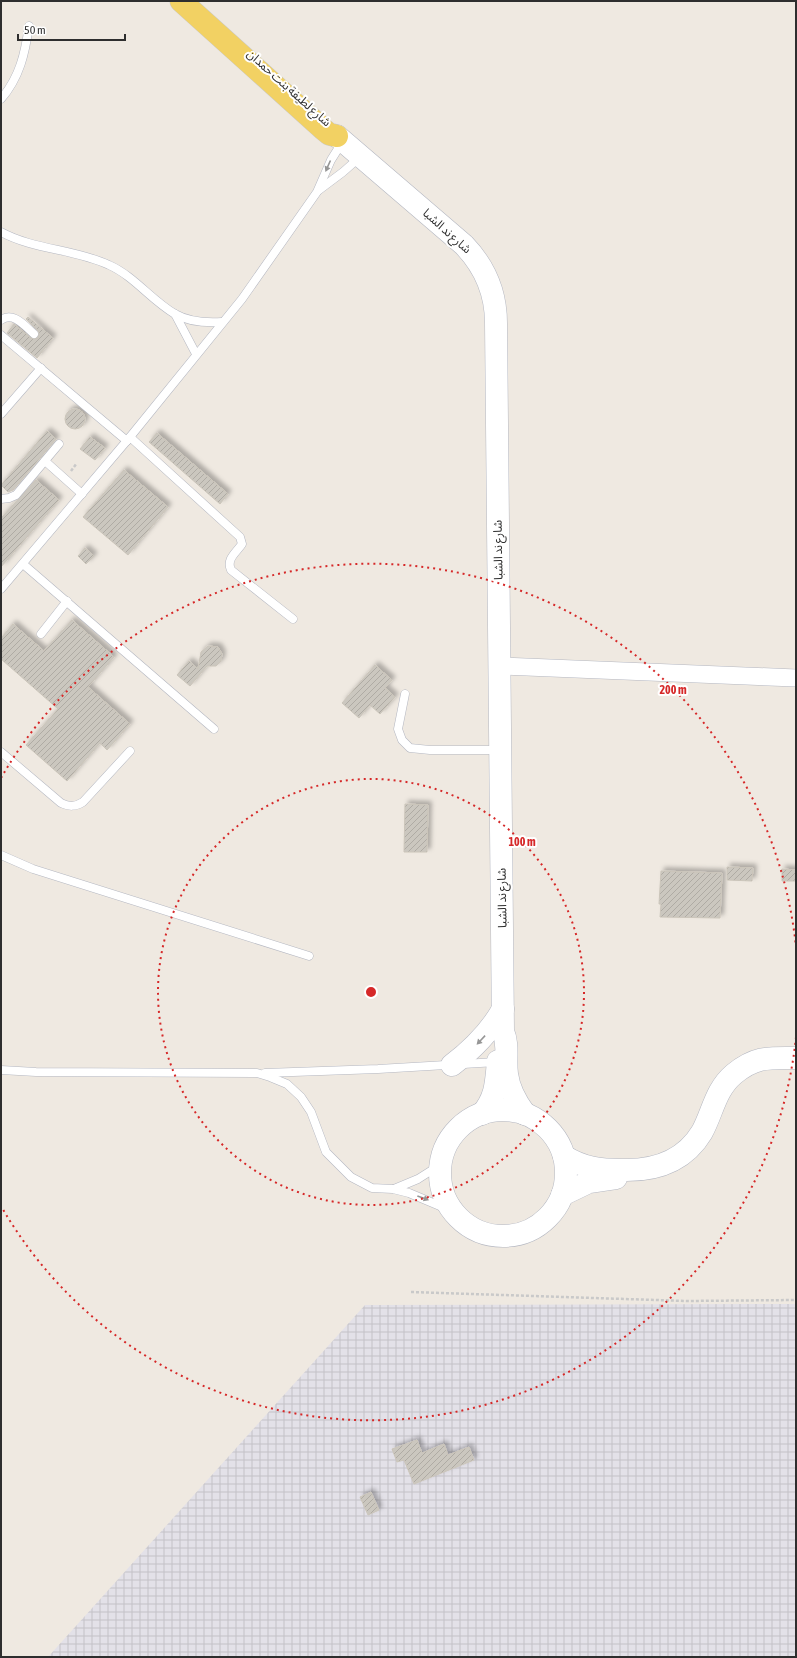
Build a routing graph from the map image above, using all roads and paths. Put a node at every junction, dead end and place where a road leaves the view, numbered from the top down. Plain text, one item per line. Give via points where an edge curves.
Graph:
1 (181, 1) edge
2 (190, 1) edge
3 (29, 26) dead end
4 (1, 98) edge
5 (340, 139) junction
6 (360, 156) junction
7 (317, 192) junction
8 (1, 232) edge
9 (175, 314) junction
10 (1, 320) edge
11 (222, 322) junction
12 (34, 334) dead end
13 (1, 335) edge
14 (196, 354) junction
15 (41, 368) junction
16 (1, 414) edge
17 (129, 439) junction
18 (59, 444) dead end
19 (45, 461) junction
20 (82, 494) junction
21 (1, 499) edge
22 (23, 564) junction
23 (1, 589) edge
24 (67, 601) junction
25 (293, 619) dead end
26 (41, 634) dead end
27 (500, 666) junction
28 (796, 678) edge
29 (405, 694) dead end
30 (214, 730) dead end
31 (500, 750) junction
32 (130, 751) dead end
33 (1, 752) edge
34 (1, 855) edge
35 (309, 956) dead end
36 (503, 1009) junction
37 (503, 1031) junction
38 (791, 1058) edge
39 (498, 1062) junction
40 (452, 1065) junction
41 (1, 1070) edge
42 (257, 1073) junction
43 (482, 1114) junction
44 (525, 1114) junction
45 (564, 1156) junction
46 (440, 1165) junction
47 (393, 1189) junction
48 (562, 1195) junction
49 (452, 1211) junction
50 (411, 1292) dead end
51 (796, 1300) edge

1 - 5 main road, شارع لطيفة بنت حمدان via 323,129
2 - 5 main road, شارع لطيفة بنت حمدان via 330,124
3 - 4 lane via 22,62 13,83
5 - 6 main road, شارع ند الشبا
5 -> 7 lane
6 - 7 lane
6 - 27 main road, شارع ند الشبا via 464,245 480,264 491,287 496,311
7 - 11 lane via 242,299
8 - 9 lane via 110,266 125,274
9 - 11 lane via 198,322
9 - 14 lane
10 - 12 lane via 12,317
11 - 14 lane
13 - 15 lane
14 - 17 lane
15 - 16 lane
15 - 17 lane
17 - 20 lane
17 - 25 lane via 240,536 242,544 229,563 231,570
18 - 19 lane
19 - 20 lane
19 - 21 lane via 16,495
20 - 22 lane
22 - 23 lane
22 - 24 lane
24 - 26 lane
24 - 30 lane
27 - 28 street
27 - 31 main road, شارع ند الشبا
29 - 31 lane via 398,729 402,740 410,748
31 - 36 main road, شارع ند الشبا
32 - 33 lane via 83,802 75,806 61,803
34 - 35 lane via 33,869
36 - 37 main road, شارع ند الشبا
36 -> 40 main road via 482,1039
37 - 39 main road, شارع ند الشبا via 499,1042
37 - 44 main road, شارع ند الشبا via 509,1084
38 - 45 main road via 776,1057 755,1061 732,1075 719,1091 707,1122 696,1140 681,1155 662,1166 642,1170 601,1170 581,1165
38 - 48 main road via 748,1073 734,1085 721,1103 706,1141 684,1163 655,1175 589,1182
39 - 40 lane
39 - 43 main road, شارع ند الشبا via 495,1089
40 - 42 lane
41 - 42 lane
42 - 47 lane via 287,1084 301,1097 311,1112 326,1152 342,1170 372,1188
43 - 44 main road via 503,1110
43 - 46 main road via 457,1130 446,1146
44 - 45 main road via 549,1131
45 - 48 main road via 566,1176
46 - 47 lane via 418,1179
46 - 49 main road via 441,1184
47 -> 49 lane via 424,1198
48 - 49 main road via 552,1212 538,1226 510,1236 491,1235 474,1229
50 - 51 path via 686,1301

